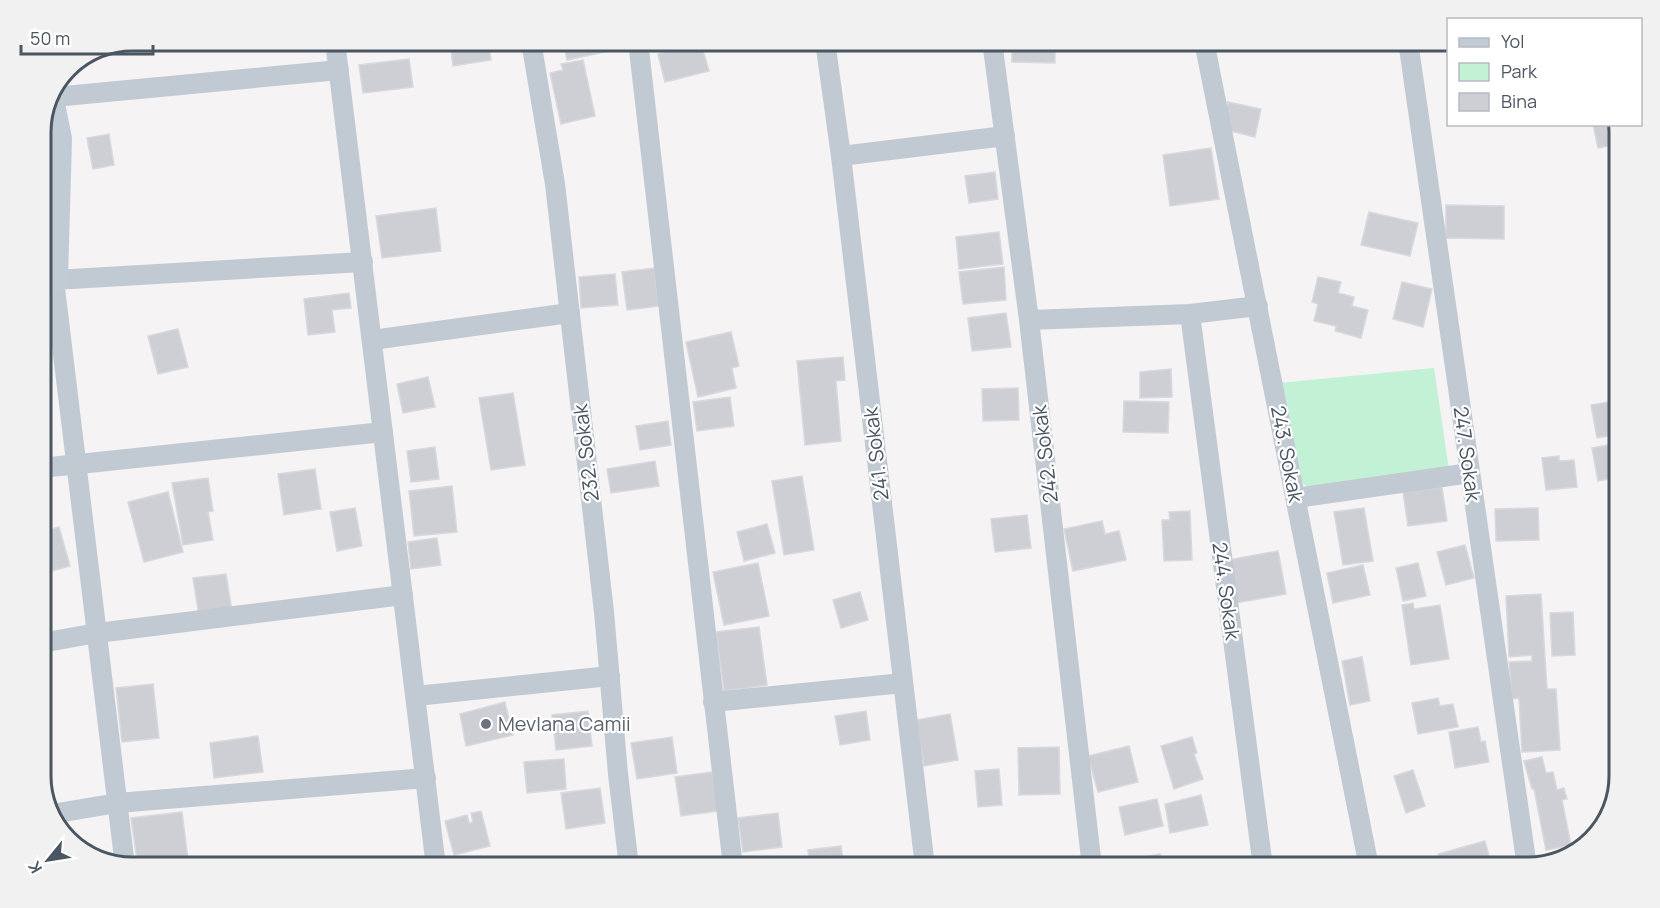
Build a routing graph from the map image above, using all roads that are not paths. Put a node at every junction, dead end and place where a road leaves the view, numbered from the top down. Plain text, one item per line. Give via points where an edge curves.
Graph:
1 (336, 51) edge
2 (533, 51) edge
3 (639, 51) edge
4 (827, 51) edge
5 (993, 51) edge
6 (1206, 51) edge
7 (1410, 51) edge
8 (339, 70) junction
9 (59, 97) edge
10 (1005, 136) junction
11 (841, 156) junction
12 (363, 262) junction
13 (51, 284) edge
14 (1258, 306) junction
15 (51, 309) edge
16 (570, 313) junction
17 (1190, 314) junction
18 (1029, 320) junction
19 (372, 339) junction
20 (383, 432) junction
21 (76, 464) junction
22 (51, 467) edge
23 (1470, 473) junction
24 (1296, 498) junction
25 (403, 595) junction
26 (96, 633) junction
27 (51, 641) edge
28 (610, 676) junction
29 (903, 683) junction
30 (416, 696) junction
31 (713, 702) junction
32 (426, 778) junction
33 (117, 803) junction
34 (59, 813) edge
35 (124, 856) edge
36 (435, 857) edge
37 (628, 857) edge
38 (732, 857) edge
39 (924, 857) edge
40 (1091, 857) edge
41 (1262, 857) edge
42 (1367, 857) edge
43 (1526, 857) edge

1 - 8 street
2 - 16 street, 232. Sokak via 555,184
3 - 31 street
4 - 11 street, 241. Sokak
5 - 10 street, 242. Sokak
6 - 14 street, 243. Sokak
7 - 23 street, 247. Sokak
8 - 9 street
8 - 12 street
10 - 11 street
10 - 18 street, 242. Sokak
11 - 29 street, 241. Sokak
12 - 13 street
12 - 19 street
14 - 17 street
14 - 24 street, 243. Sokak
15 - 21 street
16 - 19 street
16 - 28 street, 232. Sokak
17 - 18 street
17 - 41 street, 244. Sokak
18 - 40 street, 242. Sokak
19 - 20 street
20 - 21 street
20 - 25 street
21 - 22 street
21 - 26 street
23 - 24 street
23 - 43 street, 247. Sokak
24 - 42 street, 243. Sokak
25 - 26 street
25 - 30 street
26 - 27 street
26 - 33 street
28 - 30 street
28 - 37 street, 232. Sokak
29 - 31 street
29 - 39 street, 241. Sokak
30 - 32 street
31 - 38 street
32 - 33 street
32 - 36 street
33 - 34 street
33 - 35 street

